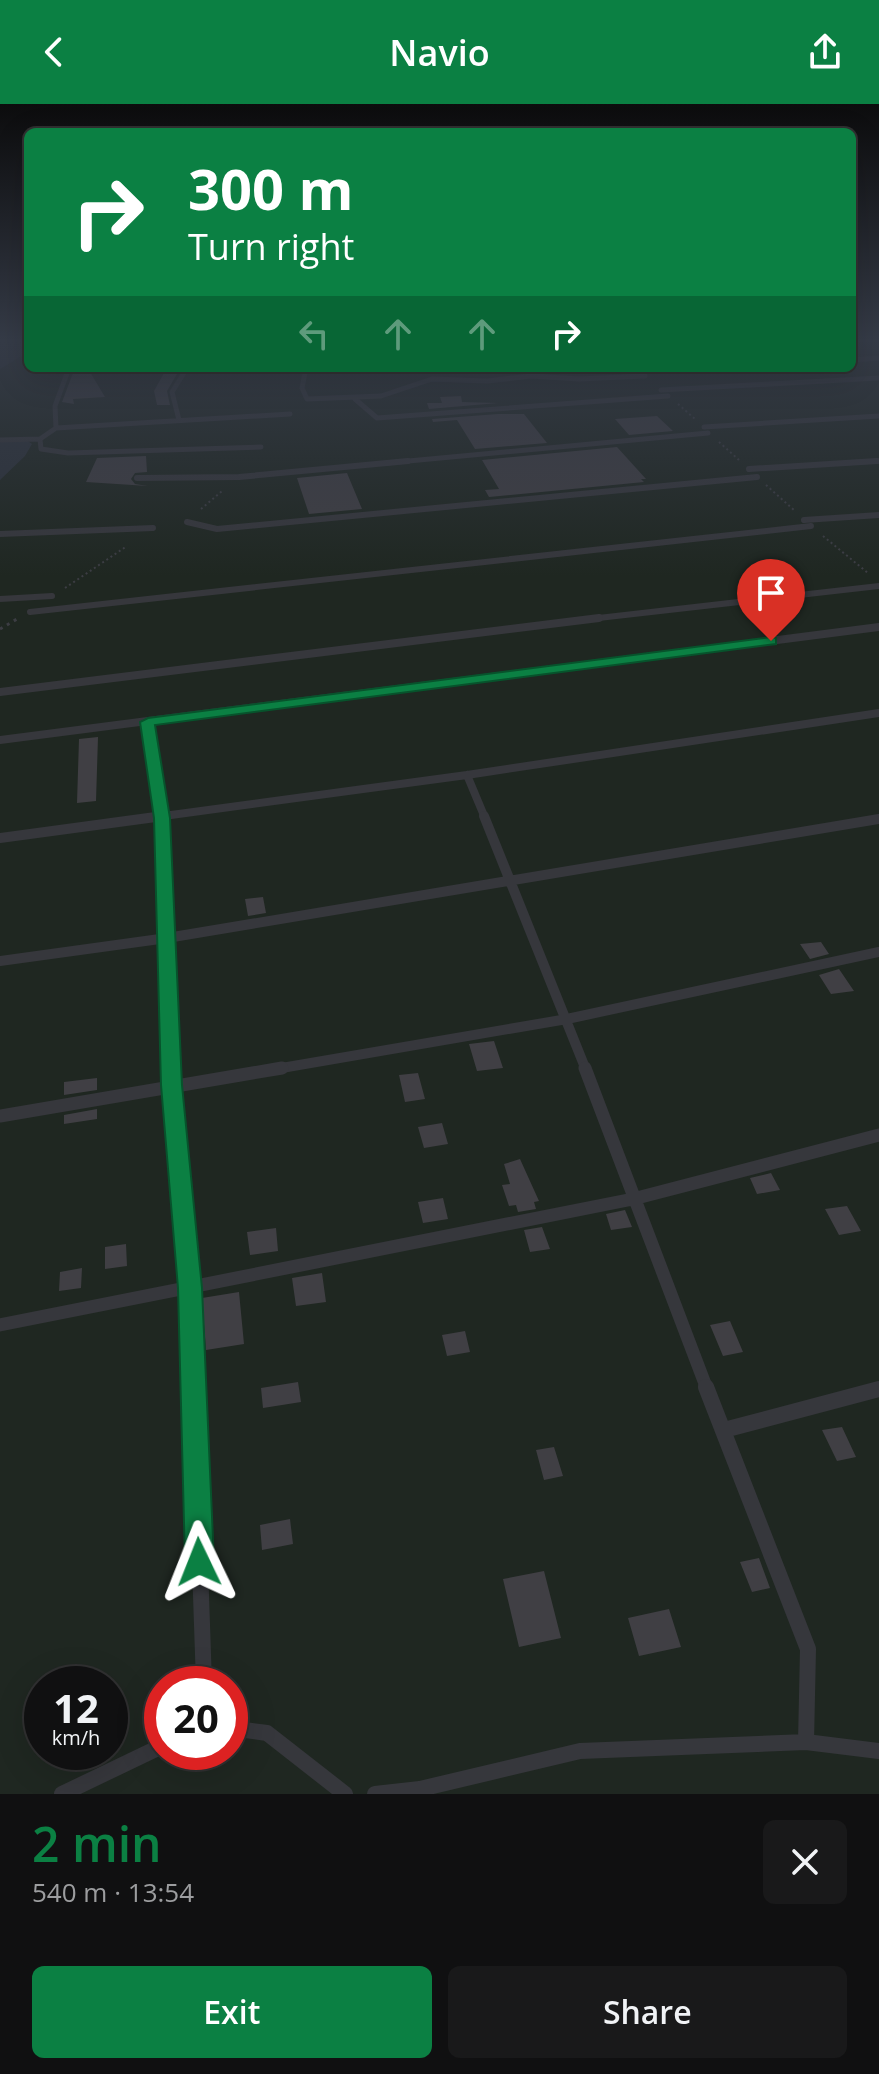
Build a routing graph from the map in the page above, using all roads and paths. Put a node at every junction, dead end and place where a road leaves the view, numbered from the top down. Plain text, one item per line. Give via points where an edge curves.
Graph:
1 (56, 418) edge
2 (218, 418) edge
3 (856, 418) edge
4 (179, 420) joint
5 (56, 428) junction
6 (40, 439) junction
7 (0, 440) edge
8 (261, 447) dead end
9 (879, 461) edge
10 (749, 469) dead end
11 (757, 477) dead end
12 (137, 478) dead end
13 (879, 515) edge
14 (804, 520) dead end
15 (187, 522) dead end
16 (811, 526) dead end
17 (153, 528) dead end
18 (0, 534) edge
19 (878, 582) edge
20 (52, 596) dead end
21 (0, 599) edge
22 (30, 612) dead end
23 (879, 627) edge
24 (0, 692) edge
25 (879, 713) edge
26 (148, 722) junction
27 (0, 740) edge
28 (467, 775) junction
29 (162, 818) junction
30 (879, 819) edge
31 (0, 838) edge
32 (511, 882) junction
33 (167, 938) junction
34 (879, 952) edge
35 (0, 961) edge
36 (567, 1019) junction
37 (171, 1085) junction
38 (0, 1116) edge
39 (879, 1135) edge
40 (633, 1199) junction
41 (190, 1288) junction
42 (0, 1325) edge
43 (879, 1389) edge
44 (724, 1430) junction
45 (203, 1666) edge
46 (248, 1730) edge
47 (806, 1742) junction
48 (879, 1751) edge
49 (144, 1755) edge
50 (62, 1794) edge
51 (345, 1794) edge
52 (375, 1794) edge

1 - 5 lane
2 - 4 lane
3 - 12 lane via 239,477
4 - 5 lane
5 - 6 lane
6 - 7 lane
6 - 8 lane via 41,449 68,453
9 - 10 lane
11 - 15 lane via 217,529
13 - 14 lane
16 - 22 lane
17 - 18 lane
19 - 24 lane
20 - 21 lane
23 - 26 lane
25 - 28 lane
26 - 27 lane
26 - 29 lane
28 - 29 lane
28 - 32 lane
29 - 31 lane
29 - 33 lane
30 - 32 lane
32 - 33 lane
32 - 36 lane
33 - 35 lane
33 - 37 lane
34 - 36 lane
36 - 37 lane
36 - 40 lane
37 - 38 lane
37 - 41 lane
39 - 40 lane
40 - 41 lane
40 - 44 lane
41 - 42 lane
41 - 45 lane
43 - 44 lane
44 - 47 lane via 808,1649
46 - 51 lane via 267,1733
47 - 48 lane
47 - 52 lane via 580,1751 420,1789
49 - 50 lane

